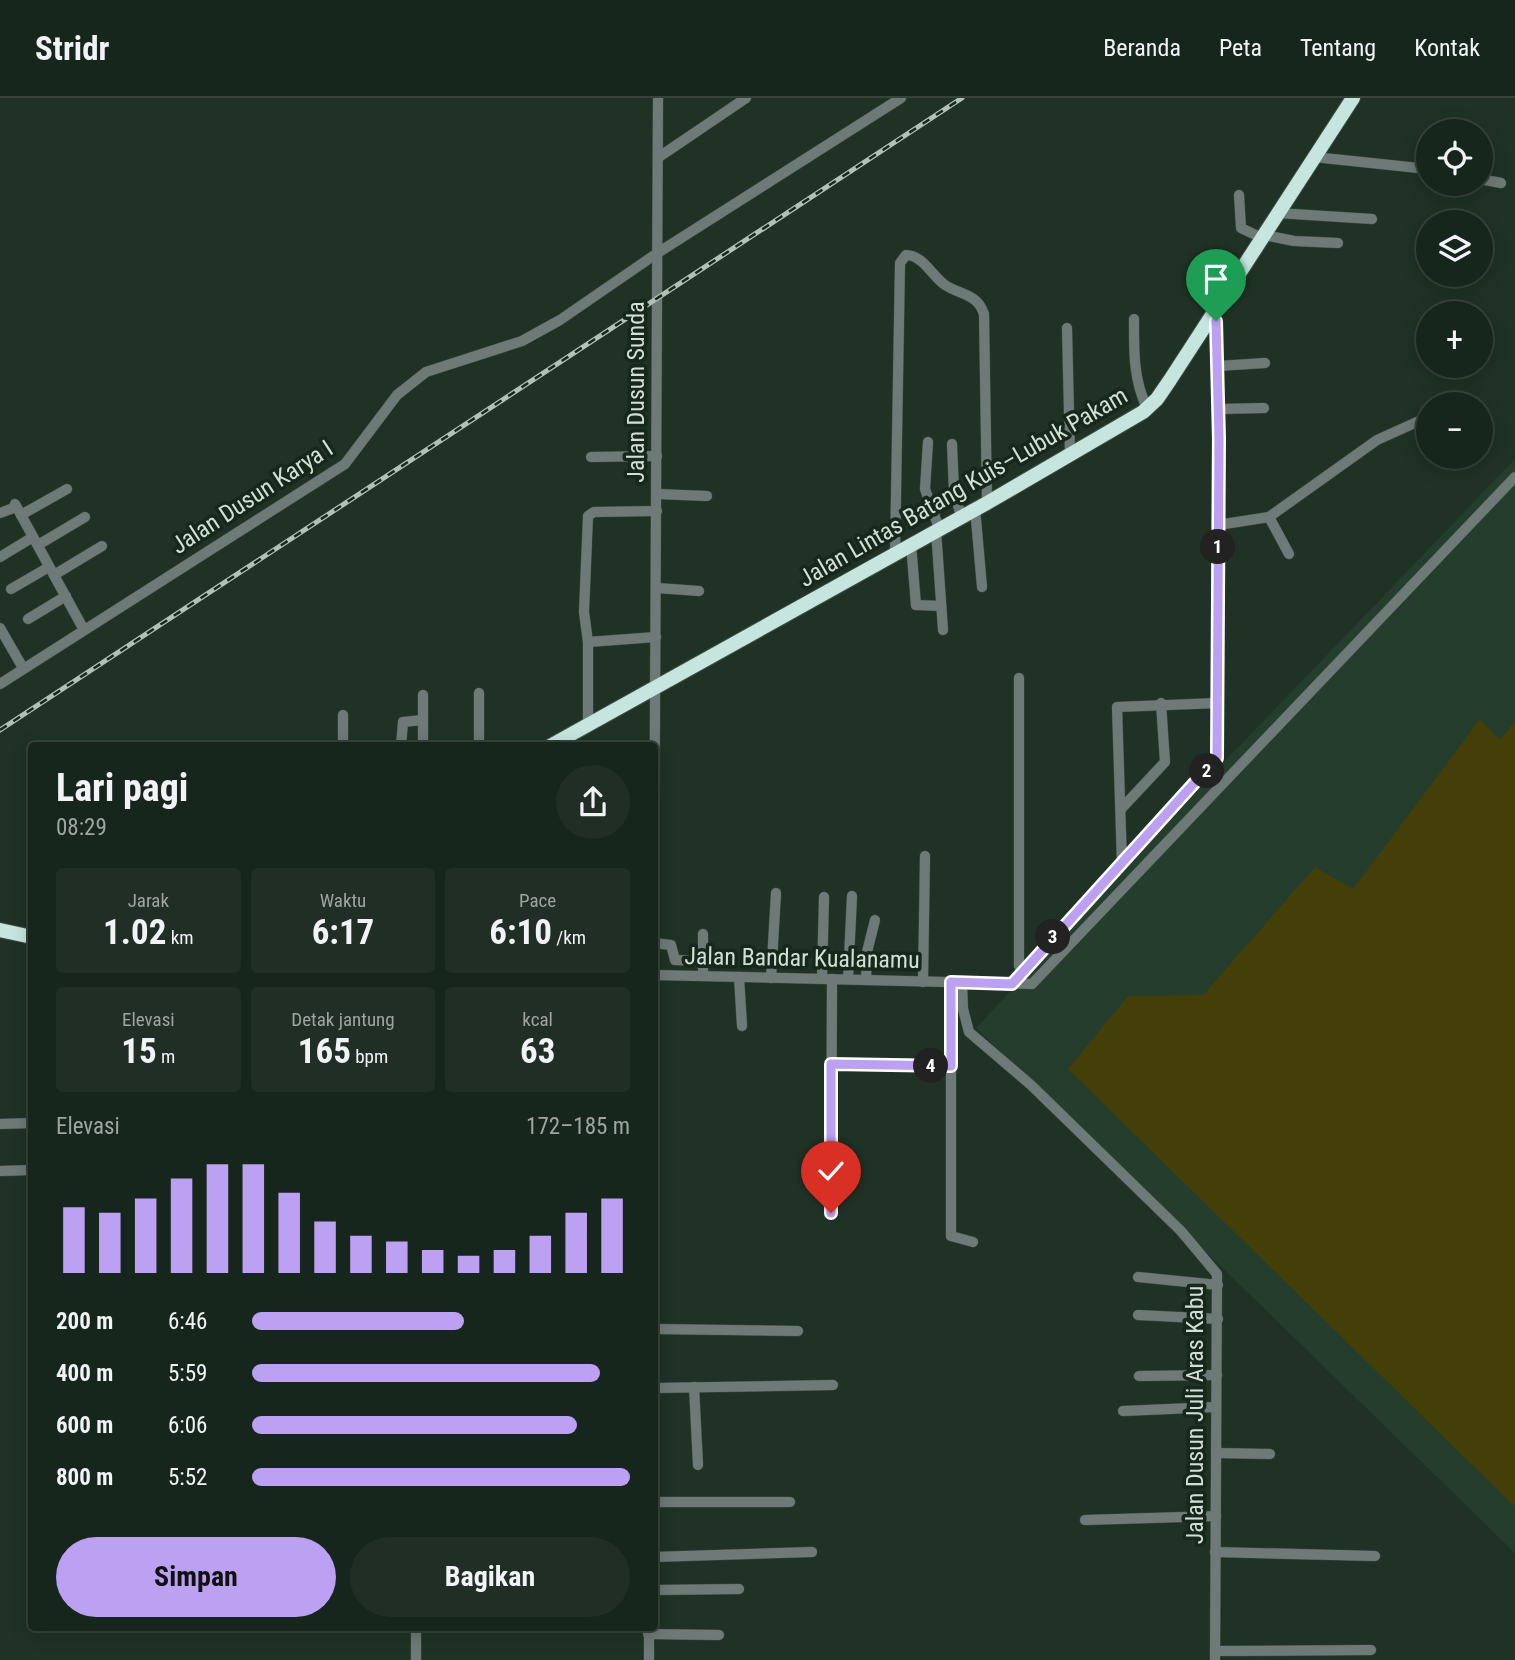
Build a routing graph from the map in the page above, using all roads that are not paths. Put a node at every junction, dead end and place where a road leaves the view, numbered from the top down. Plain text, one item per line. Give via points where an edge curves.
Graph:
1 (658, 98) edge
2 (746, 98) edge
3 (901, 98) edge
4 (1353, 98) edge
5 (659, 157) junction
6 (1314, 157) junction
7 (1416, 168) edge
8 (1493, 181) edge
9 (1501, 183) dead end
10 (1239, 195) dead end
11 (1277, 213) junction
12 (1372, 219) dead end
13 (1263, 237) junction
14 (1338, 243) dead end
15 (656, 254) junction
16 (1212, 316) junction
17 (1134, 319) dead end
18 (1067, 328) dead end
19 (1265, 363) dead end
20 (1218, 366) junction
21 (1147, 408) junction
22 (1264, 408) dead end
23 (1219, 409) junction
24 (1416, 422) edge
25 (928, 442) dead end
26 (952, 444) dead end
27 (1070, 455) junction
28 (657, 456) junction
29 (591, 457) dead end
30 (1515, 477) edge
31 (67, 489) dead end
32 (657, 494) junction
33 (707, 496) dead end
34 (981, 505) junction
35 (18, 509) junction
36 (657, 511) junction
37 (0, 513) edge
38 (961, 516) junction
39 (85, 517) dead end
40 (1269, 517) junction
41 (1218, 525) junction
42 (937, 529) junction
43 (35, 541) junction
44 (911, 544) junction
45 (103, 546) dead end
46 (894, 554) junction
47 (1289, 554) dead end
48 (0, 557) edge
49 (52, 571) junction
50 (982, 587) dead end
51 (657, 588) junction
52 (11, 589) dead end
53 (699, 591) dead end
54 (66, 596) junction
55 (941, 606) junction
56 (28, 619) dead end
57 (0, 628) edge
58 (84, 630) junction
59 (943, 630) dead end
60 (656, 637) junction
61 (588, 642) junction
62 (23, 668) junction
63 (1019, 678) dead end
64 (0, 684) edge
65 (656, 686) junction
66 (479, 693) dead end
67 (423, 695) dead end
68 (1161, 703) junction
69 (1218, 703) junction
70 (343, 715) dead end
71 (423, 720) junction
72 (588, 724) junction
73 (343, 742) edge
74 (401, 742) edge
75 (423, 742) edge
76 (479, 742) edge
77 (557, 742) edge
78 (656, 742) edge
79 (1121, 809) junction
80 (925, 856) dead end
81 (1122, 864) junction
82 (776, 893) dead end
83 (852, 896) dead end
84 (824, 897) dead end
85 (875, 920) dead end
86 (0, 930) edge
87 (703, 934) dead end
88 (28, 936) edge
89 (658, 943) edge
90 (686, 960) junction
91 (703, 961) junction
92 (1022, 971) junction
93 (658, 975) edge
94 (686, 976) junction
95 (704, 976) junction
96 (739, 977) junction
97 (771, 978) junction
98 (827, 978) junction
99 (849, 979) junction
100 (866, 980) junction
101 (923, 982) junction
102 (956, 982) junction
103 (1012, 984) junction
104 (951, 1009) junction
105 (963, 1009) junction
106 (743, 1026) dead end
107 (831, 1064) junction
108 (951, 1066) junction
109 (28, 1123) edge
110 (0, 1124) edge
111 (28, 1170) edge
112 (0, 1171) edge
113 (831, 1213) dead end
114 (973, 1242) dead end
115 (1138, 1277) dead end
116 (1218, 1285) junction
117 (1138, 1315) dead end
118 (1218, 1319) junction
119 (658, 1329) edge
120 (799, 1331) dead end
121 (1217, 1375) junction
122 (1139, 1376) dead end
123 (834, 1385) dead end
124 (694, 1387) junction
125 (658, 1388) edge
126 (1216, 1407) junction
127 (1124, 1410) dead end
128 (1216, 1453) junction
129 (1270, 1454) dead end
130 (698, 1465) dead end
131 (658, 1502) edge
132 (790, 1502) dead end
133 (1216, 1516) junction
134 (1085, 1520) dead end
135 (812, 1552) dead end
136 (1215, 1552) junction
137 (1375, 1556) dead end
138 (658, 1557) edge
139 (739, 1589) dead end
140 (658, 1590) edge
141 (416, 1631) edge
142 (648, 1631) edge
143 (719, 1635) dead end
144 (1371, 1650) dead end
145 (1215, 1656) edge
146 (416, 1660) edge
147 (649, 1660) edge

1 - 5 street, Jalan Dusun Sunda
2 - 5 street
3 - 15 street, Jalan Dusun Karya I
4 - 6 highway, Jalan Lintas Batang Kuis–Lubuk Pakam
5 - 15 street, Jalan Dusun Sunda
6 - 7 street
6 - 11 highway, Jalan Lintas Batang Kuis–Lubuk Pakam
8 - 9 street
10 - 13 street via 1241,228
11 - 12 street
11 - 13 highway, Jalan Lintas Batang Kuis–Lubuk Pakam
13 - 14 street
13 - 16 highway, Jalan Lintas Batang Kuis–Lubuk Pakam
15 - 28 street, Jalan Dusun Sunda
15 - 58 street, Jalan Dusun Karya I via 522,341 426,372 397,395 345,464
16 - 20 street via 1217,327
16 - 21 highway, Jalan Lintas Batang Kuis–Lubuk Pakam
17 - 21 street via 1133,357
18 - 27 street
19 - 20 street
20 - 23 street
21 - 27 highway, Jalan Lintas Batang Kuis–Lubuk Pakam
22 - 23 street
23 - 41 street
24 - 40 street via 1377,440
25 - 42 street via 925,489
26 - 38 street via 954,491
27 - 34 highway, Jalan Lintas Batang Kuis–Lubuk Pakam
28 - 29 street
28 - 32 street, Jalan Dusun Sunda
30 - 103 street, Jalan Bandar Kualanamu via 1032,984
31 - 35 street
32 - 33 street
32 - 36 street, Jalan Dusun Sunda
34 - 38 highway, Jalan Lintas Batang Kuis–Lubuk Pakam
34 - 46 street via 984,314 974,298 946,286 917,257 906,255 901,263
34 - 50 street
35 - 37 street
35 - 43 street
36 - 51 street, Jalan Dusun Sunda
36 - 61 street via 589,514 584,612
38 - 42 highway, Jalan Lintas Batang Kuis–Lubuk Pakam
39 - 43 street
40 - 41 street
40 - 47 street
41 - 69 street
42 - 44 highway, Jalan Lintas Batang Kuis–Lubuk Pakam
42 - 55 street
43 - 48 street
43 - 49 street
44 - 46 highway, Jalan Lintas Batang Kuis–Lubuk Pakam
44 - 55 street via 916,605
45 - 49 street
46 - 65 highway, Jalan Lintas Batang Kuis–Lubuk Pakam
49 - 52 street
49 - 54 street
51 - 53 street
51 - 60 street, Jalan Dusun Sunda
54 - 56 street
54 - 58 street
55 - 59 street
57 - 62 street
58 - 62 street, Jalan Dusun Karya I
60 - 61 street
60 - 65 street, Jalan Dusun Sunda
61 - 72 street
62 - 64 street, Jalan Dusun Karya I
63 - 92 street
65 - 72 highway, Jalan Lintas Batang Kuis–Lubuk Pakam
65 - 78 street, Jalan Dusun Sunda
66 - 76 street
67 - 71 street
68 - 69 street
68 - 79 street via 1165,762
68 - 79 street via 1117,708
69 - 81 street via 1219,750 1214,763
70 - 73 street
71 - 74 street via 403,722
71 - 75 street
72 - 77 highway, Jalan Lintas Batang Kuis–Lubuk Pakam
79 - 81 street
80 - 101 street
81 - 92 street
82 - 97 street
83 - 99 street
84 - 98 street
85 - 100 street
86 - 88 highway
87 - 91 street
89 - 90 street via 671,945 673,958
90 - 91 street
90 - 94 street
91 - 95 street
92 - 103 street
93 - 94 street, Jalan Bandar Kualanamu
94 - 95 street, Jalan Bandar Kualanamu
95 - 96 street, Jalan Bandar Kualanamu
96 - 97 street, Jalan Bandar Kualanamu
96 - 106 street
97 - 98 street, Jalan Bandar Kualanamu
98 - 99 street, Jalan Bandar Kualanamu
98 - 107 street
99 - 100 street, Jalan Bandar Kualanamu
100 - 101 street, Jalan Bandar Kualanamu
101 - 102 street, Jalan Bandar Kualanamu
102 - 103 street, Jalan Bandar Kualanamu
102 - 104 street
102 - 105 street, Jalan Dusun Juli Aras Kabu
104 - 105 street
104 - 108 street
105 - 116 street, Jalan Dusun Juli Aras Kabu via 969,1032 1031,1085 1181,1231 1214,1267
107 - 108 street
107 - 113 street
108 - 114 street via 951,1236
109 - 110 street
111 - 112 street
115 - 116 street
116 - 118 street, Jalan Dusun Juli Aras Kabu
117 - 118 street
118 - 121 street, Jalan Dusun Juli Aras Kabu
119 - 120 street
121 - 122 street
121 - 126 street, Jalan Dusun Juli Aras Kabu
123 - 124 street
124 - 125 street
124 - 130 street
126 - 127 street
126 - 128 street, Jalan Dusun Juli Aras Kabu
128 - 129 street
128 - 133 street, Jalan Dusun Juli Aras Kabu
131 - 132 street
133 - 134 street
133 - 136 street, Jalan Dusun Juli Aras Kabu
135 - 138 street
136 - 137 street
136 - 145 street, Jalan Dusun Juli Aras Kabu
139 - 140 street
141 - 146 street
142 - 143 street
142 - 147 street
144 - 145 street

